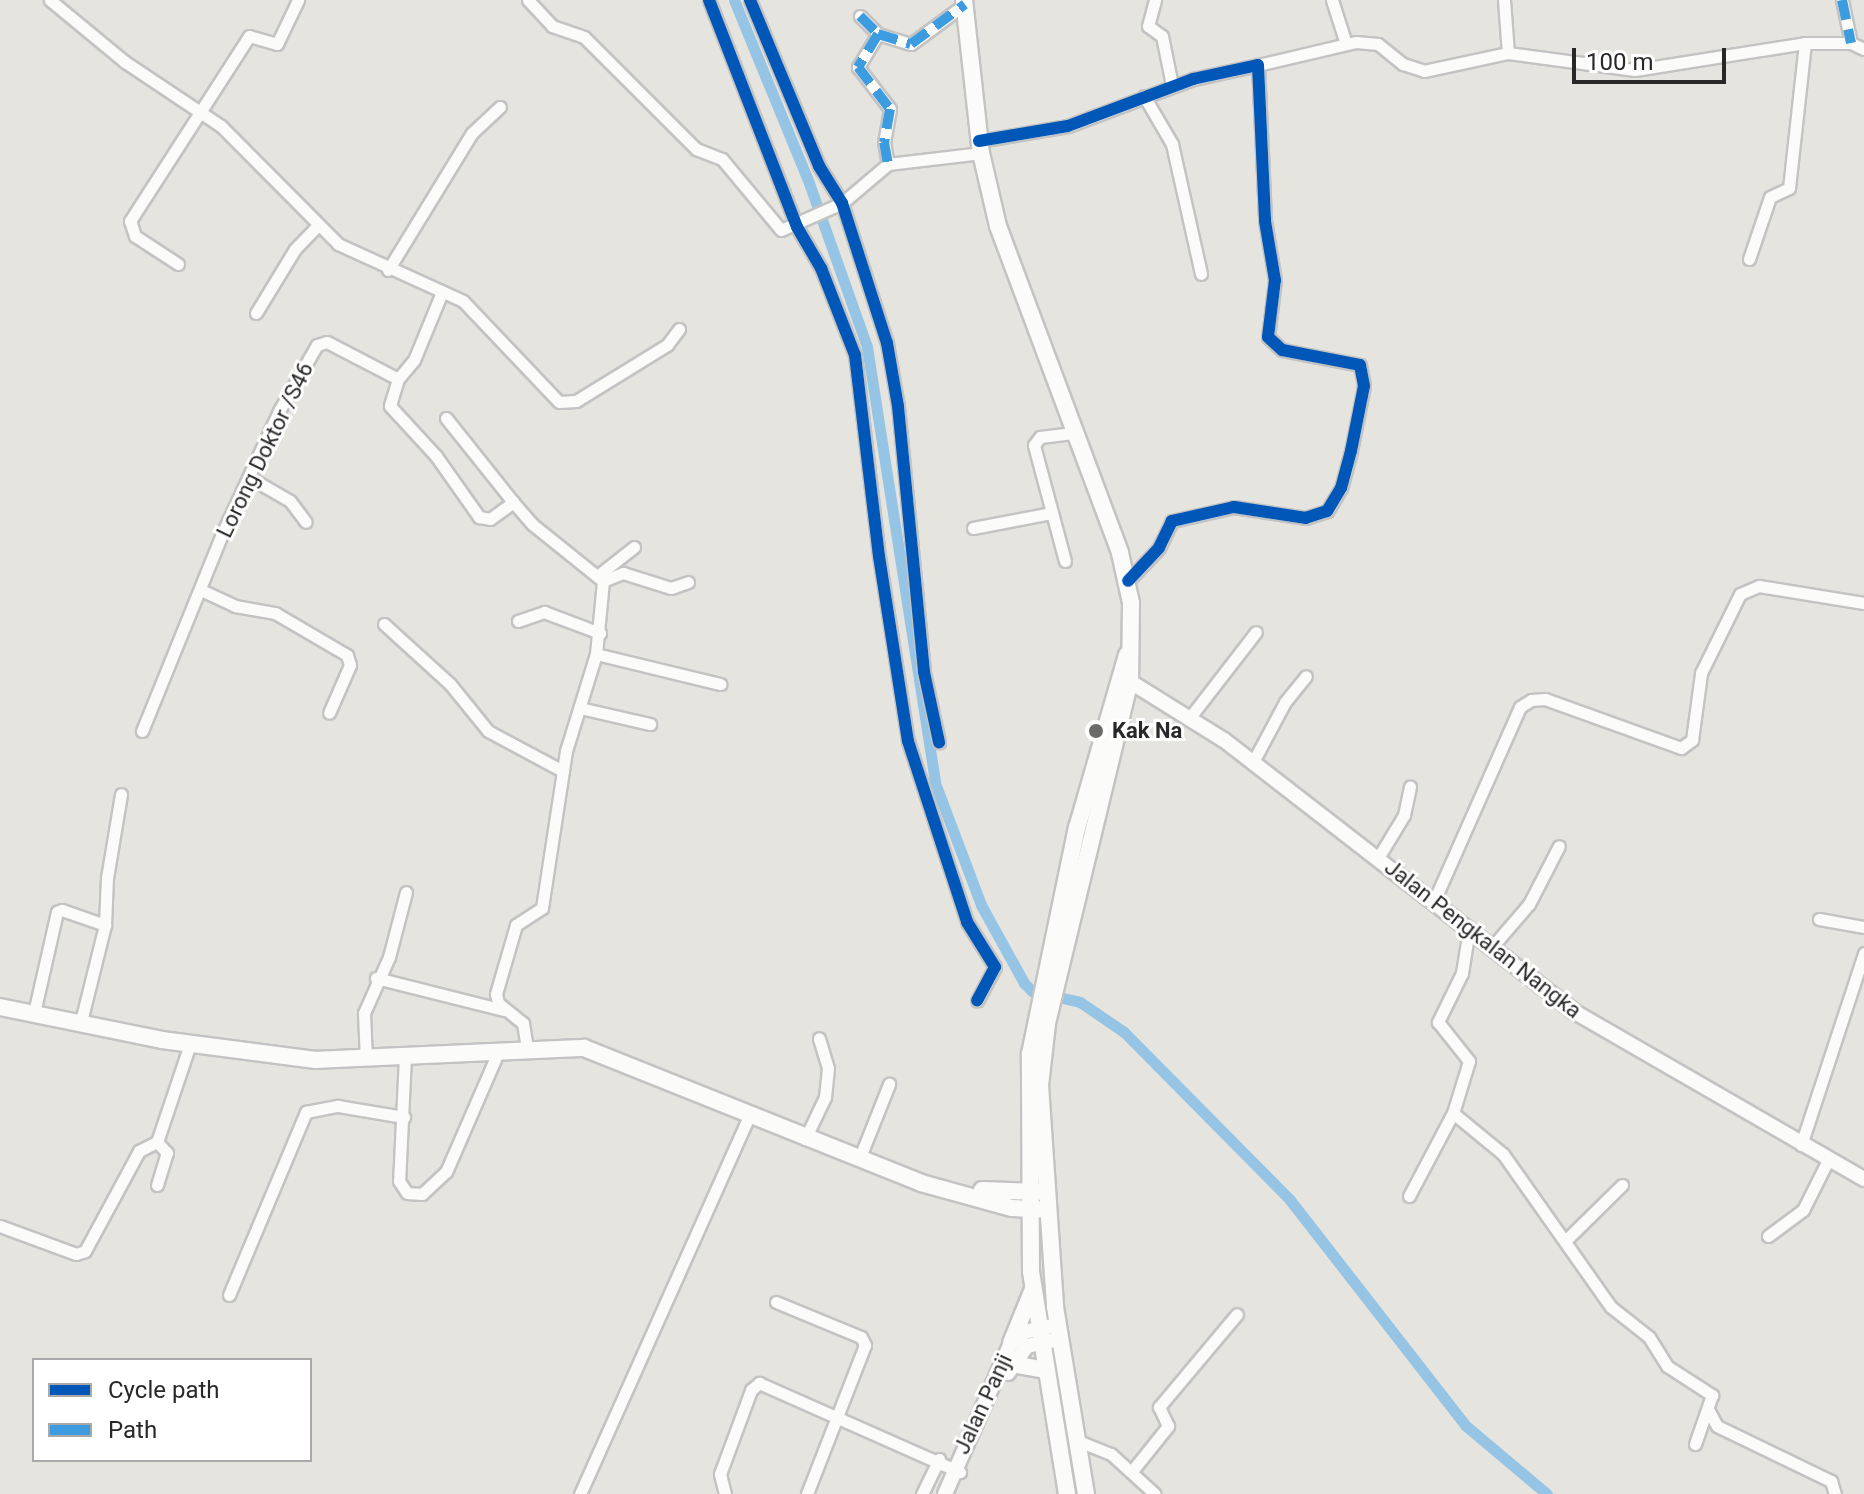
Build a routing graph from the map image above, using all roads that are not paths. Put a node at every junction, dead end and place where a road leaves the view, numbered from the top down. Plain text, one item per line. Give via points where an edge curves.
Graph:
1 (50, 0) edge
2 (298, 0) edge
3 (528, 0) edge
4 (709, 0) edge
5 (750, 0) edge
6 (1155, 0) edge
7 (1332, 0) edge
8 (1504, 0) edge
9 (1842, 0) edge
10 (965, 2) edge
11 (860, 16) dead end
12 (878, 34) junction
13 (1805, 43) junction
14 (1851, 43) junction
15 (1346, 44) junction
16 (1864, 49) edge
17 (1508, 53) junction
18 (1258, 65) junction
19 (1172, 85) junction
20 (1144, 96) junction
21 (500, 107) dead end
22 (202, 113) junction
23 (980, 147) junction
24 (888, 164) junction
25 (838, 205) junction
26 (802, 224) junction
27 (317, 226) junction
28 (1749, 259) dead end
29 (178, 264) dead end
30 (388, 270) junction
31 (1201, 274) dead end
32 (442, 292) junction
33 (256, 313) dead end
34 (679, 329) dead end
35 (398, 379) junction
36 (446, 418) dead end
37 (1075, 433) junction
38 (252, 479) junction
39 (513, 502) junction
40 (1051, 513) junction
41 (306, 522) dead end
42 (973, 528) dead end
43 (634, 547) dead end
44 (1065, 561) dead end
45 (601, 577) junction
46 (1128, 581) junction
47 (688, 582) dead end
48 (201, 590) junction
49 (1864, 603) edge
50 (518, 621) dead end
51 (384, 624) dead end
52 (1256, 632) dead end
53 (600, 633) junction
54 (596, 654) junction
55 (1306, 676) dead end
56 (1124, 677) junction
57 (720, 684) dead end
58 (580, 708) junction
59 (329, 713) dead end
60 (1191, 716) junction
61 (650, 724) dead end
62 (142, 731) dead end
63 (939, 742) dead end
64 (1253, 762) junction
65 (563, 771) junction
66 (1410, 787) dead end
67 (121, 794) dead end
68 (1559, 846) dead end
69 (1378, 858) junction
70 (406, 892) dead end
71 (1434, 901) junction
72 (1819, 919) dead end
73 (105, 925) junction
74 (1864, 927) edge
75 (1469, 929) junction
76 (1492, 947) junction
77 (1864, 953) edge
78 (376, 978) junction
79 (977, 1001) dead end
80 (0, 1007) edge
81 (508, 1011) junction
82 (34, 1013) junction
83 (1040, 1017) junction
84 (81, 1021) junction
85 (819, 1038) dead end
86 (190, 1044) junction
87 (527, 1049) junction
88 (499, 1050) junction
89 (405, 1056) junction
90 (366, 1059) junction
91 (889, 1084) dead end
92 (1453, 1113) junction
93 (750, 1114) junction
94 (404, 1117) junction
95 (805, 1139) junction
96 (157, 1142) junction
97 (1801, 1145) junction
98 (860, 1157) junction
99 (1828, 1160) junction
100 (1864, 1179) edge
101 (157, 1185) dead end
102 (1622, 1185) dead end
103 (1409, 1196) dead end
104 (1035, 1198) junction
105 (0, 1226) edge
106 (1768, 1236) dead end
107 (1565, 1241) junction
108 (1033, 1288) junction
109 (229, 1295) dead end
110 (776, 1302) dead end
111 (1237, 1314) dead end
112 (1059, 1332) junction
113 (1040, 1335) junction
114 (1011, 1343) junction
115 (1012, 1364) junction
116 (1046, 1370) junction
117 (1709, 1411) junction
118 (838, 1417) junction
119 (1076, 1440) junction
120 (1695, 1444) dead end
121 (939, 1459) junction
122 (957, 1470) junction
123 (1132, 1471) junction
124 (947, 1490) edge
125 (580, 1494) edge
126 (725, 1494) edge
127 (807, 1494) edge
128 (922, 1494) edge
129 (1067, 1494) edge
130 (1086, 1494) edge
131 (1155, 1494) edge
132 (1835, 1494) edge

1 - 22 street via 125,62
2 - 22 street via 277,44 249,36
3 - 26 street via 552,26 584,37 696,149 722,159 775,226
4 - 26 street
5 - 25 street
6 - 19 street via 1148,26 1162,36
7 - 15 street
8 - 17 street
9 - 14 street
10 - 12 street via 911,44
10 - 23 main road
11 - 12 street
12 - 24 street via 858,67 890,109 884,142
13 - 14 street
13 - 17 street via 1635,70
13 - 28 street via 1789,188 1770,197
14 - 16 street
15 - 17 street via 1378,44 1403,64 1424,71
15 - 18 street
18 - 19 street
18 - 46 street via 1265,221 1275,280 1268,337 1282,350 1360,365 1364,386 1351,451 1341,488 1327,511 1306,518 1234,507 1172,521 1159,548
19 - 20 street
20 - 23 street via 1068,126
20 - 31 street via 1172,144
21 - 30 street via 472,133
22 - 27 street via 221,126
22 - 29 street via 130,221 135,236
23 - 24 street
23 - 37 main road via 1007,259
24 - 25 street
25 - 26 street
25 - 63 street via 893,373 923,658
26 - 79 street via 855,355 880,570 908,741 967,922 995,967
27 - 30 street via 338,244
27 - 33 street via 295,249
30 - 32 street
32 - 34 street via 476,312 559,402 568,404 667,345
32 - 35 street via 414,360
35 - 38 street, Lorong Doktor /S46 via 327,342 319,343 279,411
35 - 39 street via 390,406 436,456 479,517 490,519
36 - 39 street
37 - 40 street via 1035,441
37 - 46 main road
38 - 41 street via 290,501
38 - 48 street, Lorong Doktor /S46
39 - 45 street
40 - 42 street
40 - 44 street
43 - 45 street
45 - 47 street via 623,573 671,588
45 - 53 street
46 - 56 main road
48 - 59 street via 235,606 275,613 347,655 350,665
48 - 62 street, Lorong Doktor /S46
49 - 71 street via 1759,586 1740,594 1701,673 1692,740 1681,748 1545,699 1520,707
50 - 53 street via 544,612
51 - 65 street via 450,684 488,731
52 - 60 street
53 - 54 street
54 - 57 street
54 - 58 street
55 - 64 street via 1285,702
56 - 60 street, Jalan Pengkalan Nangka
56 - 83 main road via 1077,828 1054,969
58 - 61 street
58 - 65 street
60 - 64 street, Jalan Pengkalan Nangka
64 - 69 street, Jalan Pengkalan Nangka
65 - 81 street via 542,908 516,925 495,997
66 - 69 street via 1404,815
67 - 73 street
68 - 76 street via 1529,904
69 - 71 street, Jalan Pengkalan Nangka
70 - 78 street via 389,957
71 - 75 street, Jalan Pengkalan Nangka
72 - 74 street
73 - 82 street via 57,912
73 - 84 street
75 - 76 street, Jalan Pengkalan Nangka
75 - 92 street via 1462,973 1438,1022 1469,1061
76 - 97 street, Jalan Pengkalan Nangka via 1573,1011
77 - 97 street
78 - 81 street
78 - 90 street via 364,1013
80 - 82 main road
81 - 87 street via 523,1023
82 - 84 main road
83 - 104 main road
83 - 104 main road via 1028,1085
84 - 86 main road
85 - 95 street via 828,1068 825,1097
86 - 90 main road via 288,1058
86 - 96 street
87 - 88 main road
87 - 93 main road via 584,1048 607,1054
88 - 89 main road
88 - 94 street via 446,1172 422,1194 407,1193 399,1181
89 - 90 main road
89 - 94 street
91 - 98 street
92 - 103 street
92 - 107 street via 1501,1153
93 - 95 main road
93 - 125 street
94 - 109 street via 338,1106 306,1112
95 - 98 main road
96 - 101 street via 167,1153
96 - 105 street via 139,1151 81,1254
97 - 99 street, Jalan Pengkalan Nangka
98 - 104 main road via 921,1183
99 - 100 street, Jalan Pengkalan Nangka
99 - 106 street via 1803,1210
102 - 107 street
104 - 108 main road
104 - 112 main road via 1048,1210
107 - 117 street via 1611,1307 1649,1337 1667,1366 1712,1395
108 - 113 main road
108 - 114 main road
110 - 118 street via 863,1340 865,1353
111 - 123 street via 1159,1407 1168,1426
112 - 113 street
112 - 119 main road
113 - 114 street, Jalan Panji
113 - 115 street
113 - 116 main road
114 - 122 street, Jalan Panji
115 - 116 main road
115 - 122 street
116 - 129 main road
117 - 120 street
117 - 132 street via 1717,1426 1831,1481
118 - 121 street
118 - 126 street via 757,1384 720,1474
118 - 127 street
119 - 123 street via 1111,1454
119 - 130 main road
121 - 122 street
121 - 128 street
122 - 124 street
123 - 131 street

